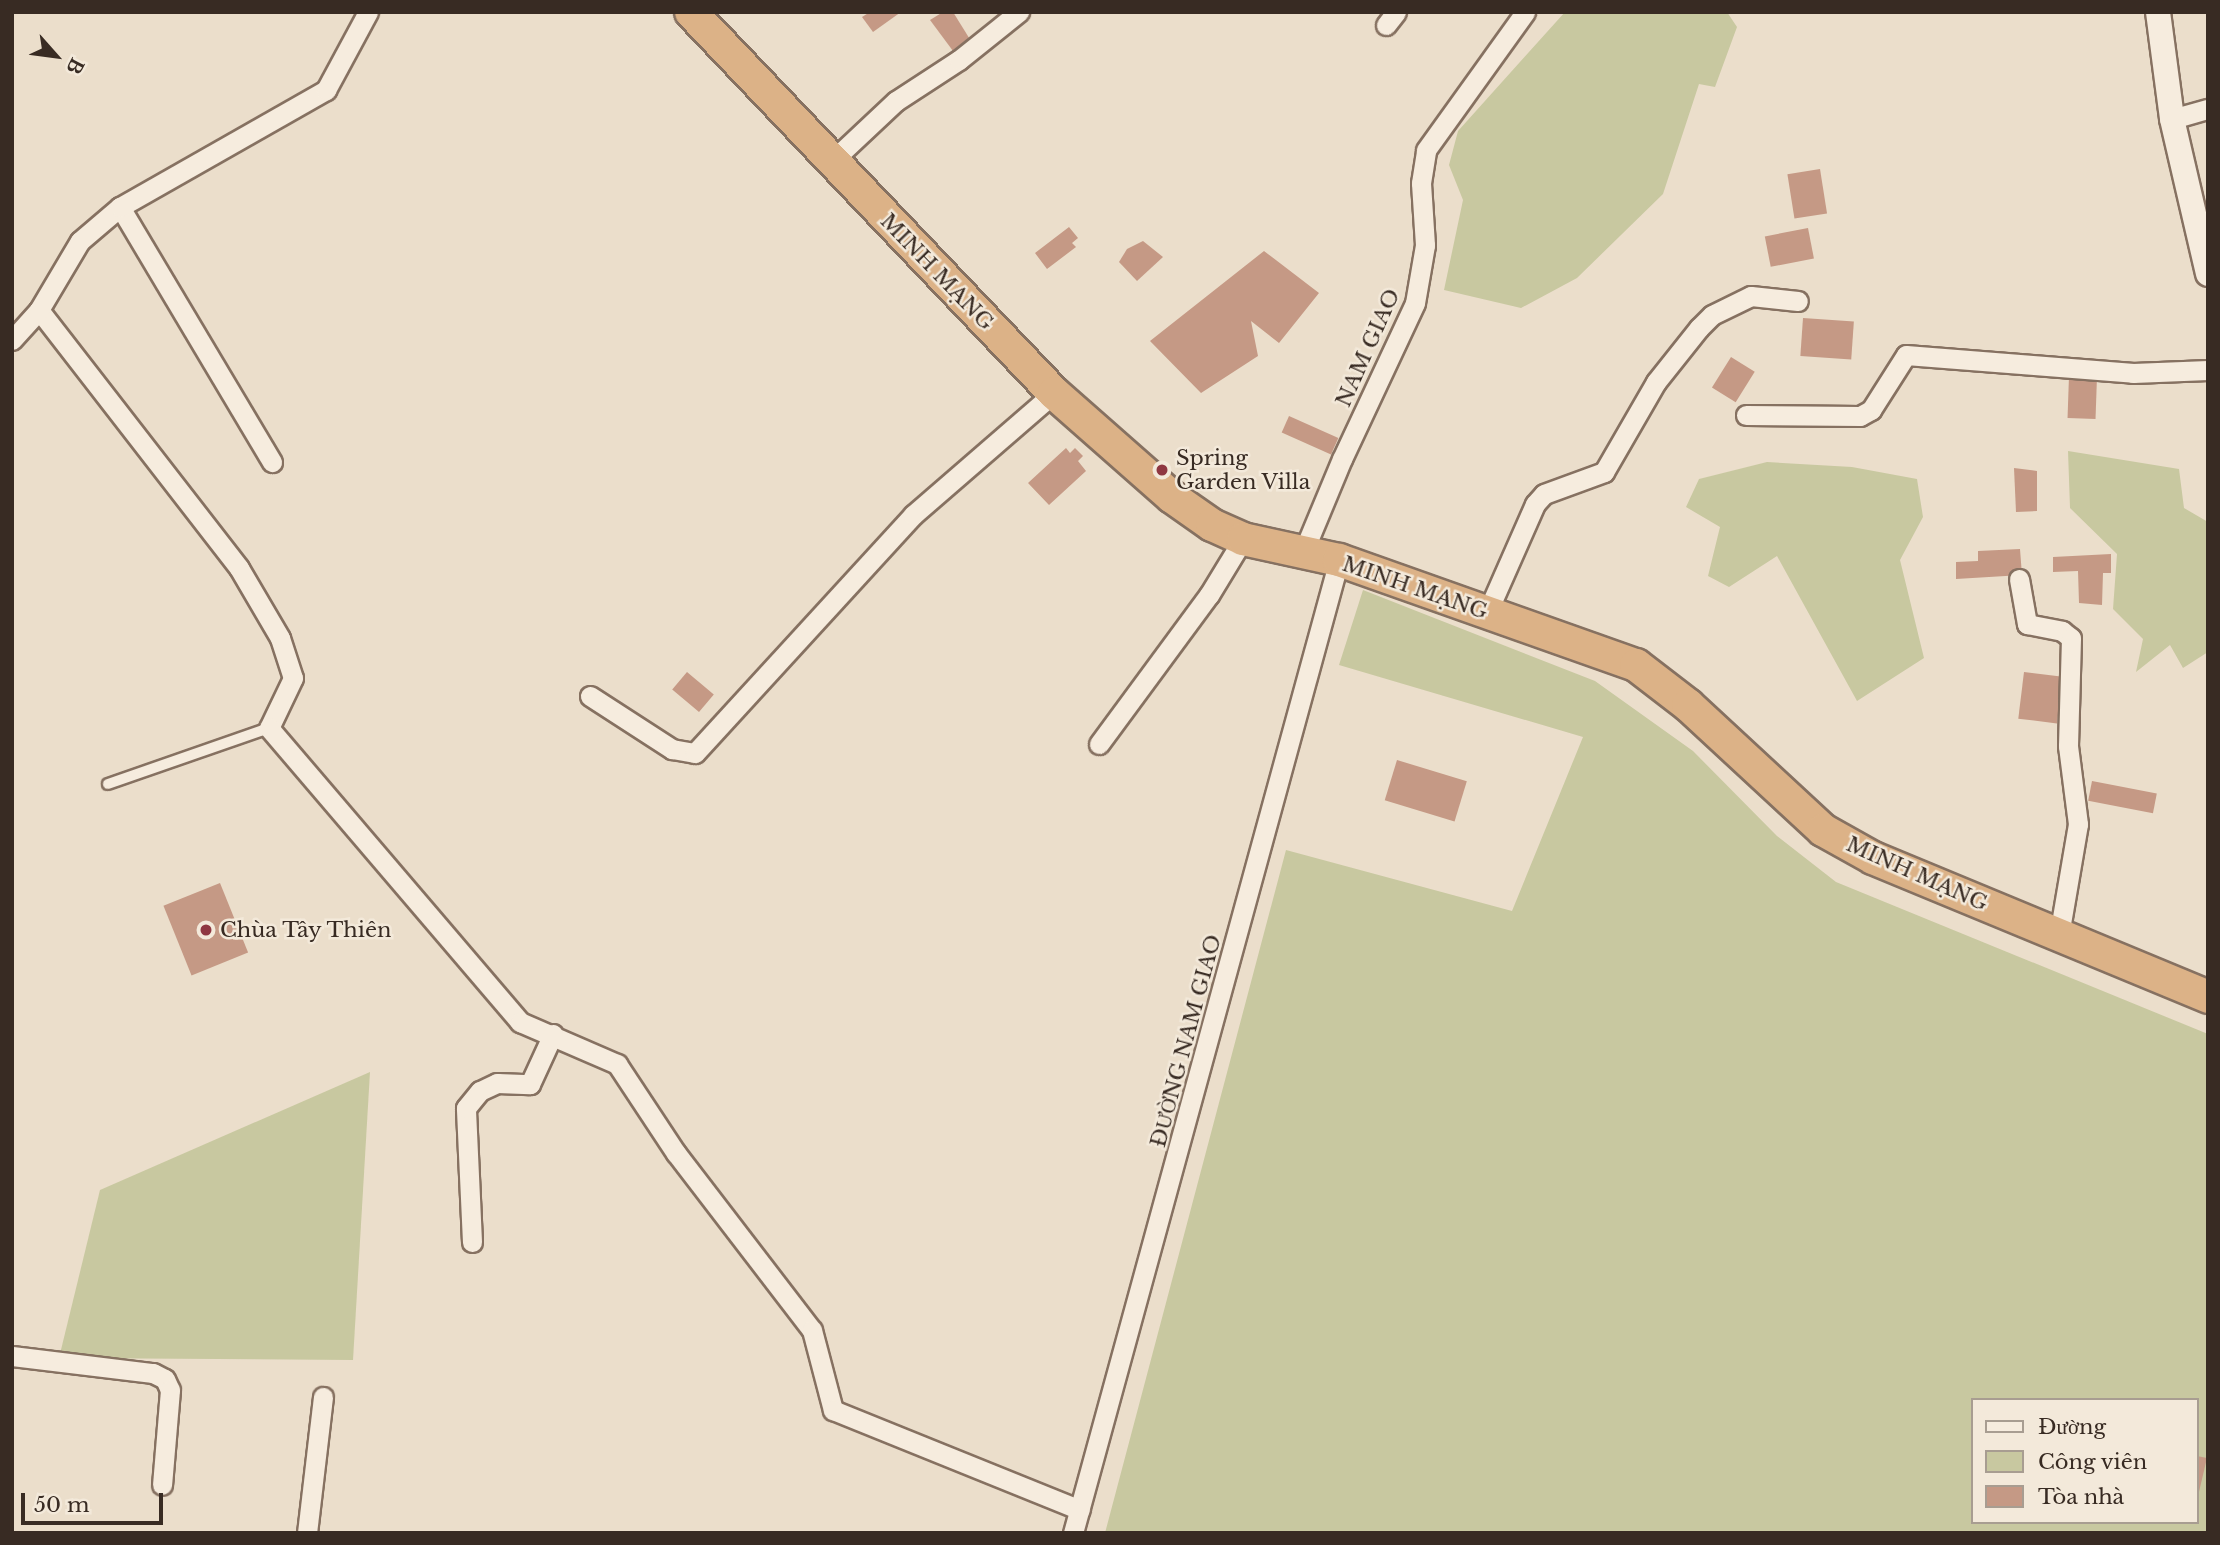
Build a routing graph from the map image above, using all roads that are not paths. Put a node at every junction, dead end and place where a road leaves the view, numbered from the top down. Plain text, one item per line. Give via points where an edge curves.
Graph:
1 (368, 12) edge
2 (691, 12) edge
3 (1019, 12) edge
4 (1525, 12) edge
5 (2158, 12) edge
6 (2208, 109) edge
7 (2172, 119) junction
8 (832, 161) junction
9 (120, 207) junction
10 (2208, 274) edge
11 (1798, 301) dead end
12 (39, 310) junction
13 (12, 340) edge
14 (2208, 369) edge
15 (1054, 393) junction
16 (1746, 415) dead end
17 (272, 462) dead end
18 (1243, 539) junction
19 (1302, 555) junction
20 (1339, 560) junction
21 (2020, 579) dead end
22 (1487, 613) junction
23 (590, 696) dead end
24 (269, 728) junction
25 (1099, 744) dead end
26 (108, 784) dead end
27 (2059, 935) junction
28 (2208, 997) edge
29 (553, 1034) junction
30 (472, 1242) dead end
31 (12, 1356) edge
32 (323, 1397) dead end
33 (162, 1485) dead end
34 (1080, 1510) junction
35 (307, 1533) edge
36 (1073, 1533) edge

1 - 9 street via 326,90
2 - 8 highway, MINH MẠNG
3 - 8 street via 959,60 896,101
4 - 19 street, NAM GIAO via 1426,150 1421,184 1425,245 1415,303
5 - 7 street
6 - 7 street
7 - 10 street
8 - 15 highway, MINH MẠNG
9 - 12 street via 80,241
9 - 17 street
11 - 22 street via 1751,296 1712,315 1699,328 1656,382 1604,472 1544,494 1535,504
12 - 13 street
12 - 24 street via 239,568 280,638 293,678
14 - 16 street via 2133,373 1906,355 1871,410 1860,416
15 - 18 highway, MINH MẠNG via 1172,497
15 - 23 street via 913,515 695,753 672,749
18 - 19 highway, MINH MẠNG
18 - 25 street via 1209,595
19 - 20 highway, MINH MẠNG
20 - 22 highway, MINH MẠNG
20 - 34 street, ĐƯỜNG NAM GIAO
21 - 27 street via 2027,624 2062,631 2070,638 2068,746 2078,824
22 - 27 highway, MINH MẠNG via 1636,665 1688,705 1823,830 1873,858
24 - 26 lane
24 - 29 street via 520,1022
27 - 28 highway, MINH MẠNG
29 - 30 street via 530,1084 497,1083 480,1091 466,1108
29 - 34 street via 617,1064 676,1153 812,1330 833,1410
31 - 33 street via 165,1379 170,1391
32 - 35 street
34 - 36 street, ĐƯỜNG NAM GIAO

